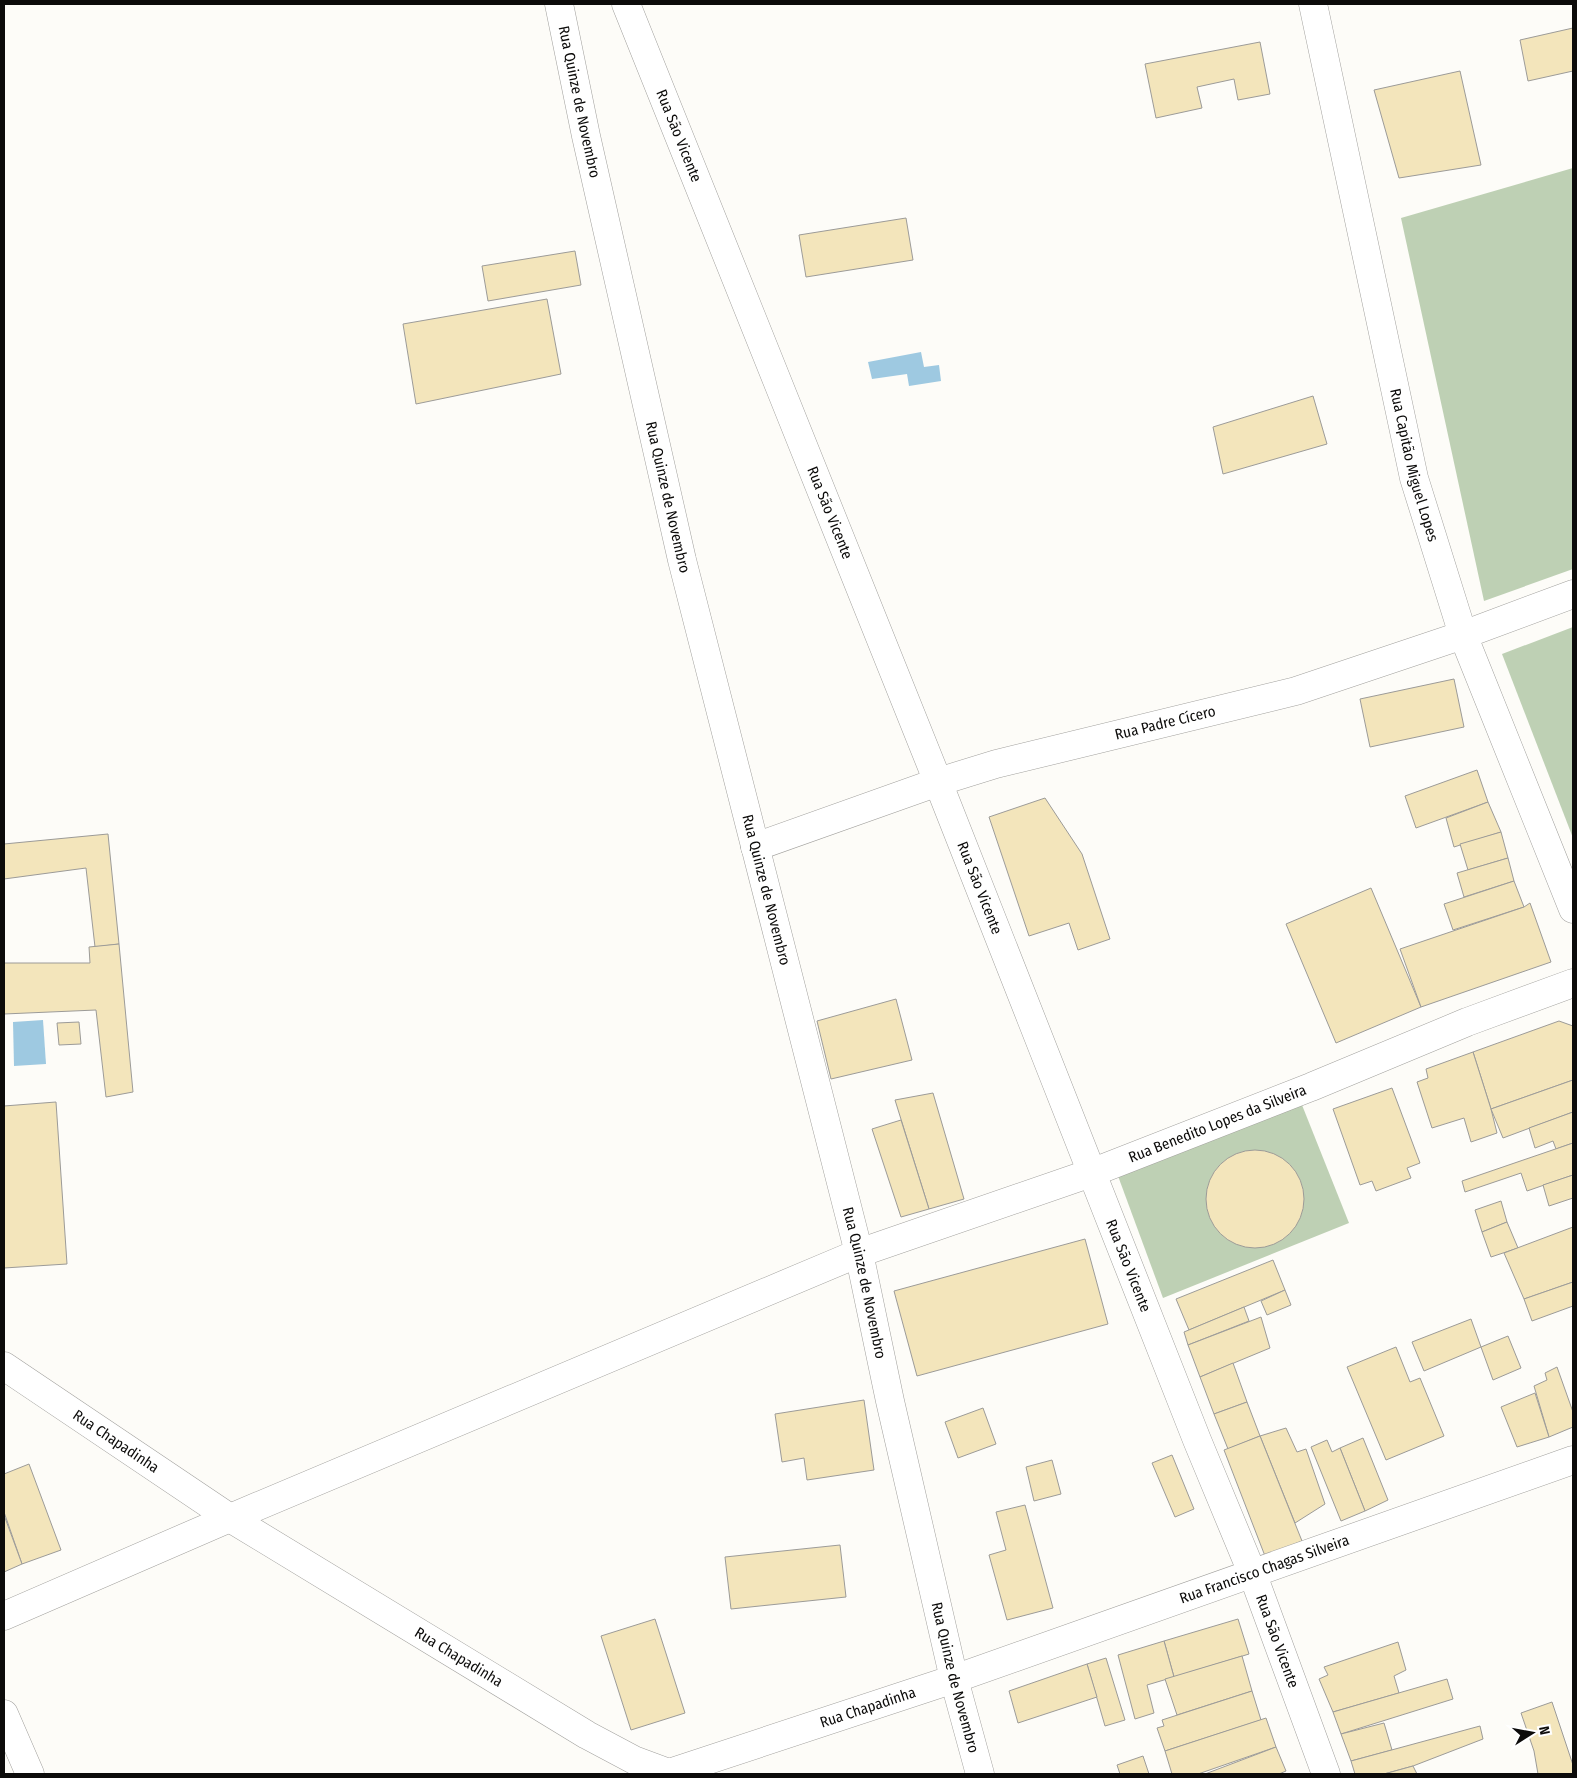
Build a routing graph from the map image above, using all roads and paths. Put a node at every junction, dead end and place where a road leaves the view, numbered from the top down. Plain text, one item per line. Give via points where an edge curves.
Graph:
1 (559, 4) edge
2 (626, 4) edge
3 (1313, 4) edge
4 (1573, 594) edge
5 (1463, 635) junction
6 (938, 782) junction
7 (755, 847) junction
8 (1573, 909) edge
9 (1573, 983) edge
10 (1091, 1173) junction
11 (859, 1253) junction
12 (4, 1366) edge
13 (1573, 1460) edge
14 (230, 1518) junction
15 (1253, 1575) junction
16 (4, 1616) edge
17 (954, 1679) junction
18 (4, 1714) edge
19 (30, 1774) edge
20 (667, 1774) edge
21 (980, 1774) edge
22 (1326, 1774) edge

1 - 7 street, Rua Quinze de Novembro via 682,560
2 - 6 street, Rua São Vicente
3 - 5 street, Rua Capitão Miguel Lopes via 1414,478
4 - 5 street, Rua Padre Cícero
5 - 6 street, Rua Padre Cícero via 1296,691 996,764
5 - 8 street, Rua Capitão Miguel Lopes
6 - 7 street, Rua Padre Cícero
6 - 10 street, Rua São Vicente
7 - 11 street, Rua Quinze de Novembro
9 - 10 street, Rua Benedito Lopes da Silveira via 1466,1022
10 - 11 street, Rua Benedito Lopes da Silveira
10 - 15 street, Rua São Vicente
11 - 14 street, Rua Benedito Lopes da Silveira
11 - 17 street, Rua Quinze de Novembro
12 - 14 street, Rua Chapadinha
13 - 15 street, Rua Francisco Chagas Silveira
14 - 16 street, Rua Benedito Lopes da Silveira
14 - 20 street, Rua Chapadinha via 587,1735
15 - 17 street, Rua Francisco Chagas Silveira
15 - 22 street, Rua São Vicente
17 - 20 street, Rua Chapadinha
17 - 21 street, Rua Quinze de Novembro
18 - 19 street

